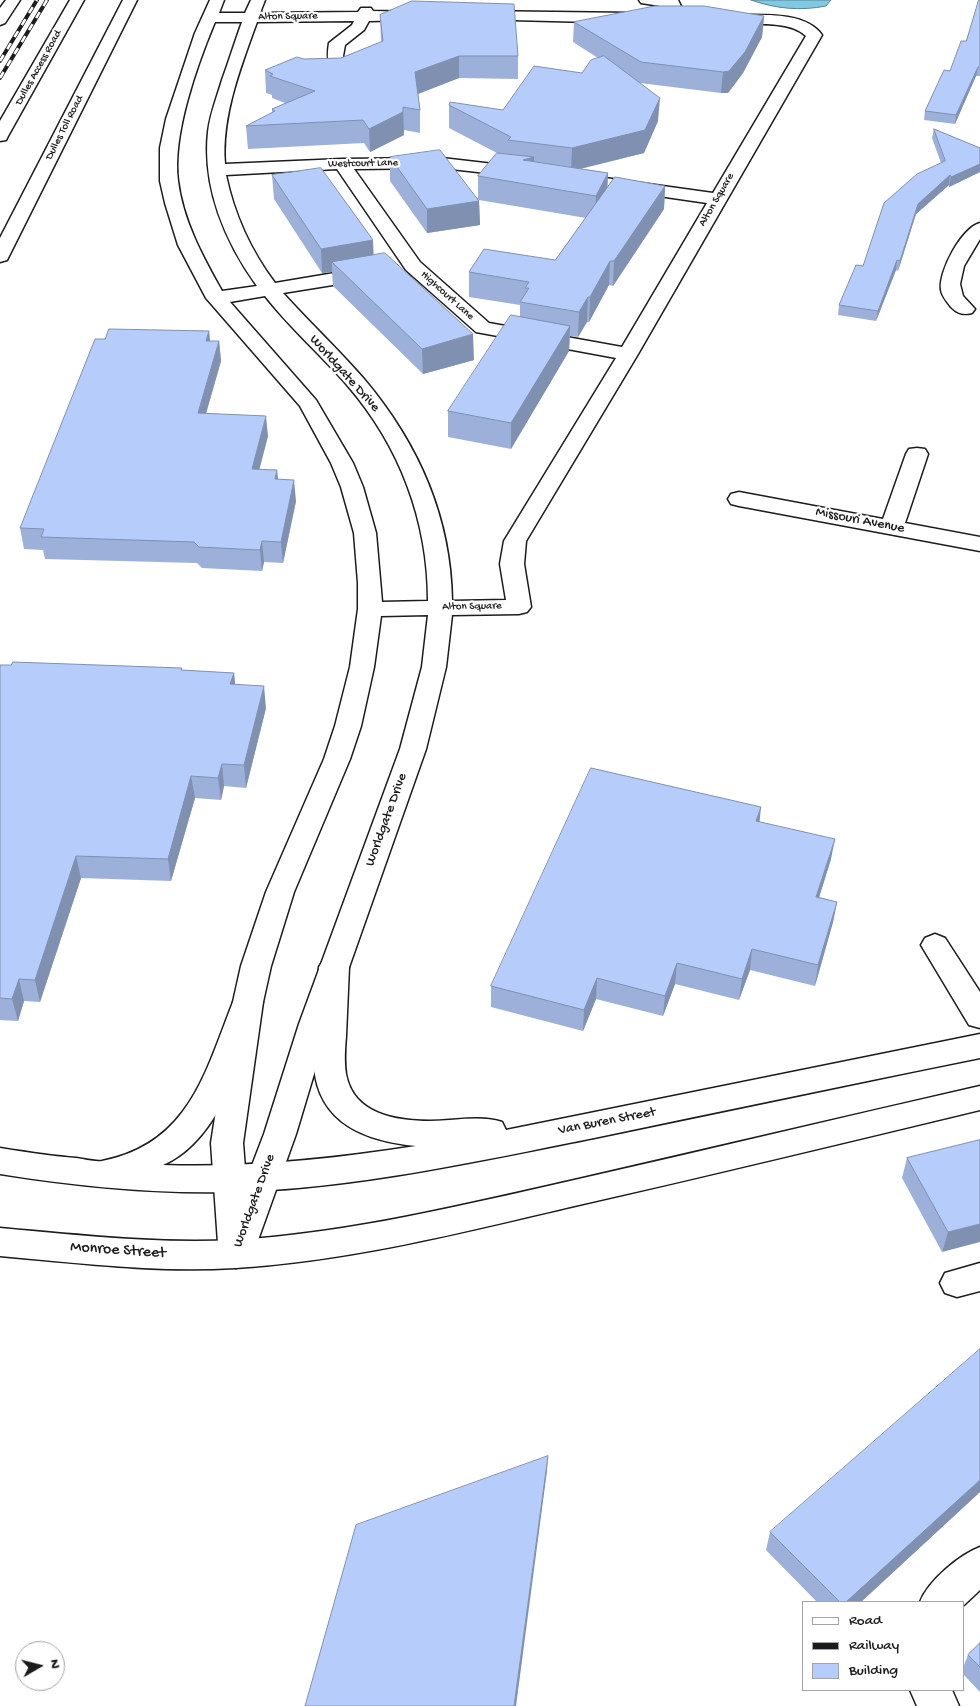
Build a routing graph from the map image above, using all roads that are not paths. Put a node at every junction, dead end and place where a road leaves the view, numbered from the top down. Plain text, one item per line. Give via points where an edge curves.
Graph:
1 (13, 0) edge
2 (77, 0) edge
3 (130, 0) edge
4 (405, 0) edge
5 (646, 0) edge
6 (214, 8) edge
7 (255, 8) edge
8 (366, 13) junction
9 (398, 14) junction
10 (434, 15) edge
11 (462, 16) edge
12 (679, 19) junction
13 (0, 20) edge
14 (697, 20) edge
15 (715, 20) edge
16 (340, 73) edge
17 (0, 136) edge
18 (342, 164) junction
19 (216, 170) junction
20 (717, 199) junction
21 (980, 228) edge
22 (0, 256) edge
23 (413, 266) junction
24 (268, 288) junction
25 (216, 298) junction
26 (965, 309) dead end
27 (628, 354) junction
28 (917, 454) dead end
29 (739, 499) dead end
30 (892, 527) junction
31 (980, 544) edge
32 (440, 608) junction
33 (370, 609) junction
34 (935, 945) dead end
35 (334, 967) junction
36 (248, 1002) junction
37 (980, 1017) edge
38 (980, 1046) edge
39 (980, 1098) edge
40 (575, 1129) junction
41 (0, 1161) edge
42 (99, 1174) junction
43 (262, 1177) junction
44 (230, 1178) junction
45 (0, 1242) edge
46 (236, 1254) junction
47 (980, 1565) edge
48 (940, 1601) edge
49 (931, 1691) edge
50 (939, 1706) edge

1 - 13 main road
2 - 17 main road, Dulles Access Road
3 - 22 main road, Dulles Toll Road
4 - 9 main road
5 - 12 main road via 673,4
6 - 7 main road, Alton Square
6 - 25 main road, Worldgate Drive via 174,119 169,148 169,181 187,245
7 - 8 main road, Alton Square
7 - 19 main road, Worldgate Drive via 222,108 216,137
8 - 9 main road, Alton Square
8 - 16 main road via 359,28 337,43 335,56
9 - 10 main road, Alton Square
11 - 12 main road
12 - 14 main road
15 - 20 main road, Alton Square via 796,23 810,29 814,35
18 - 19 main road, Westcourt Lane
18 - 20 main road, Westcourt Lane via 442,163
18 - 23 main road, Highcourt Lane
19 - 24 main road, Worldgate Drive via 232,227 248,260
20 - 27 main road, Alton Square
21 - 26 main road via 962,250 950,281 950,290
23 - 24 main road, Highcourt Lane
23 - 27 main road, Highcourt Lane via 483,328
24 - 25 main road, Highcourt Lane
24 - 32 main road, Worldgate Drive via 372,402 398,441 419,484 433,530
25 - 33 main road, Worldgate Drive via 305,398 342,463 365,533
27 - 32 main road, Alton Square via 515,541 512,564 519,607
28 - 30 main road
29 - 30 main road, Missouri Avenue
30 - 31 main road, Missouri Avenue
32 - 33 main road, Alton Square
32 - 35 main road, Worldgate Drive via 433,677 415,744
33 - 36 main road, Worldgate Drive via 362,667 348,726 280,892
34 - 37 main road
35 - 40 main road via 330,1076 340,1100 362,1120 401,1133
35 - 43 main road, Worldgate Drive via 276,1144
36 - 42 main road via 208,1098 191,1127 179,1140 153,1155
36 - 44 main road, Worldgate Drive via 228,1143
38 - 40 main road, Van Buren Street
39 - 46 main road via 424,1227 331,1244
40 - 43 main road, Van Buren Street via 337,1170
41 - 42 main road
42 - 44 main road
43 - 44 main road, Van Buren Street
43 - 46 main road, Worldgate Drive
44 - 46 main road, Worldgate Drive
45 - 46 main road, Monroe Street via 136,1253
47 - 48 main road
49 - 50 main road

